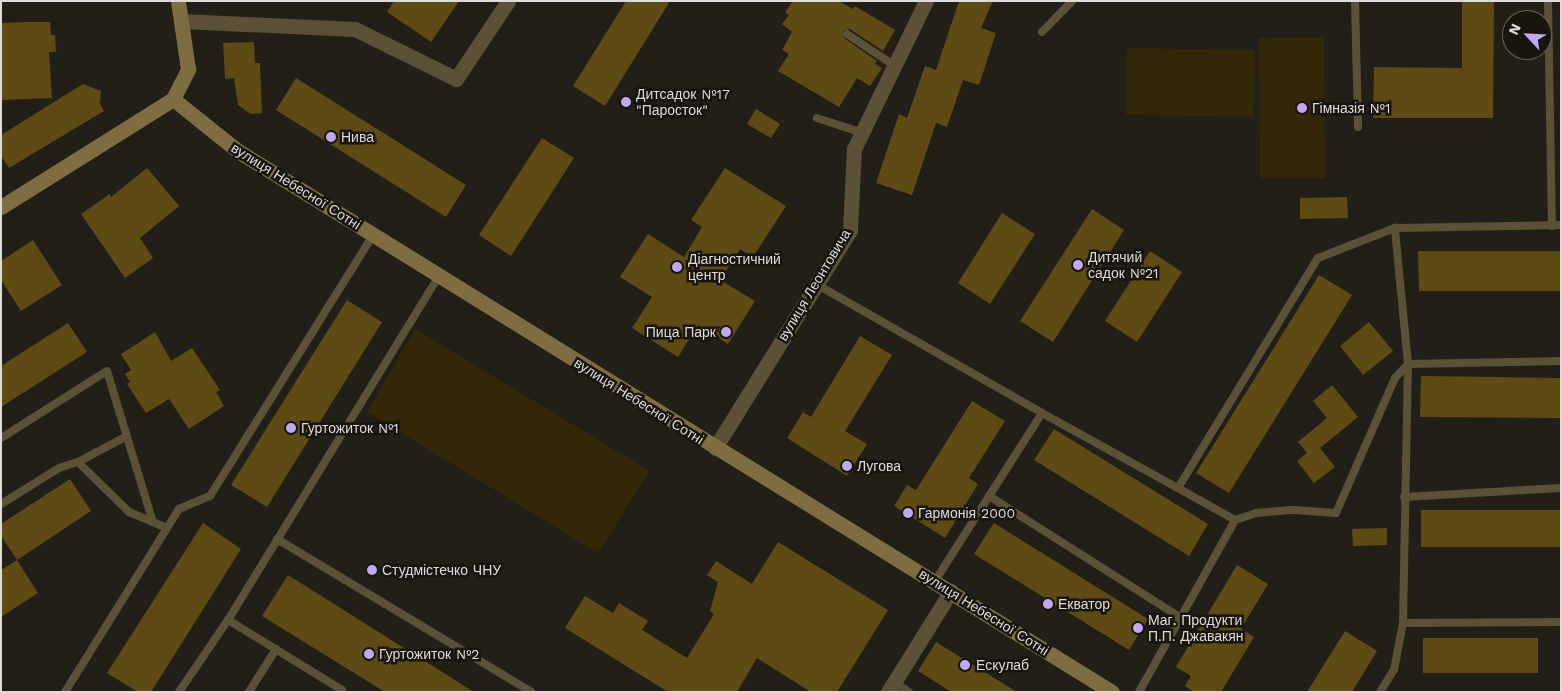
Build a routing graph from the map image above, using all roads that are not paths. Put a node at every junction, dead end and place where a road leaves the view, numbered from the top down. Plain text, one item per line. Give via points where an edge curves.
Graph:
1 (178, 1) edge
2 (508, 1) edge
3 (926, 1) edge
4 (1072, 1) edge
5 (1355, 1) edge
6 (1548, 1) edge
7 (181, 20) junction
8 (1042, 32) dead end
9 (847, 34) dead end
10 (895, 66) junction
11 (173, 99) junction
12 (817, 118) dead end
13 (1358, 127) dead end
14 (862, 133) junction
15 (1, 206) edge
16 (1561, 225) edge
17 (1552, 226) junction
18 (1396, 228) junction
19 (374, 234) junction
20 (439, 276) junction
21 (816, 284) junction
22 (1561, 361) edge
23 (1408, 364) junction
24 (1042, 413) junction
25 (127, 436) junction
26 (1, 438) edge
27 (715, 448) junction
28 (78, 462) junction
29 (1178, 488) junction
30 (1561, 488) edge
31 (989, 496) junction
32 (1404, 496) junction
33 (1, 504) edge
34 (1234, 520) junction
35 (153, 522) junction
36 (167, 528) junction
37 (277, 540) junction
38 (935, 581) junction
39 (951, 590) junction
40 (1180, 617) junction
41 (228, 620) junction
42 (1561, 622) edge
43 (1403, 623) junction
44 (276, 649) junction
45 (891, 687) edge
46 (342, 691) edge
47 (65, 692) edge
48 (180, 692) edge
49 (249, 692) edge
50 (532, 692) edge
51 (909, 692) edge
52 (1112, 692) edge
53 (1139, 692) edge
54 (1380, 692) edge

1 - 7 street
2 - 7 street via 456,79 355,29
3 - 10 street, вулиця Леонтовича
4 - 8 lane
5 - 13 lane
6 - 17 lane
7 - 11 street via 188,69
9 - 10 lane
10 - 14 street, вулиця Леонтовича
11 - 15 street
11 - 19 street, вулиця Небесної Сотні via 238,152
12 - 14 lane
14 - 21 street, вулиця Леонтовича via 854,149 850,230
16 - 17 lane
17 - 18 lane
18 - 23 lane
18 - 29 lane via 1318,258
19 - 20 street, вулиця Небесної Сотні
19 - 36 lane via 210,496 179,509
20 - 27 street, вулиця Небесної Сотні
20 - 37 lane
21 - 24 lane
21 - 27 street, вулиця Леонтовича
22 - 23 lane
23 - 32 lane
23 - 34 lane via 1396,378 1336,512 1294,510
24 - 29 lane
24 - 31 lane
25 - 26 lane via 107,371
25 - 28 lane
25 - 35 lane
27 - 38 street, вулиця Небесної Сотні
28 - 33 lane via 59,468
28 - 35 lane via 129,512
29 - 34 lane
30 - 32 lane
31 - 38 lane
31 - 40 lane
32 - 43 lane
34 - 40 lane
35 - 36 lane
36 - 47 lane
37 - 41 lane
37 - 50 lane
38 - 39 street, вулиця Небесної Сотні
39 - 45 street
39 - 52 street, вулиця Небесної Сотні
40 - 53 lane
41 - 44 lane
41 - 48 lane
42 - 43 lane
43 - 54 lane via 1394,670
44 - 46 lane
44 - 49 lane
45 - 51 lane

